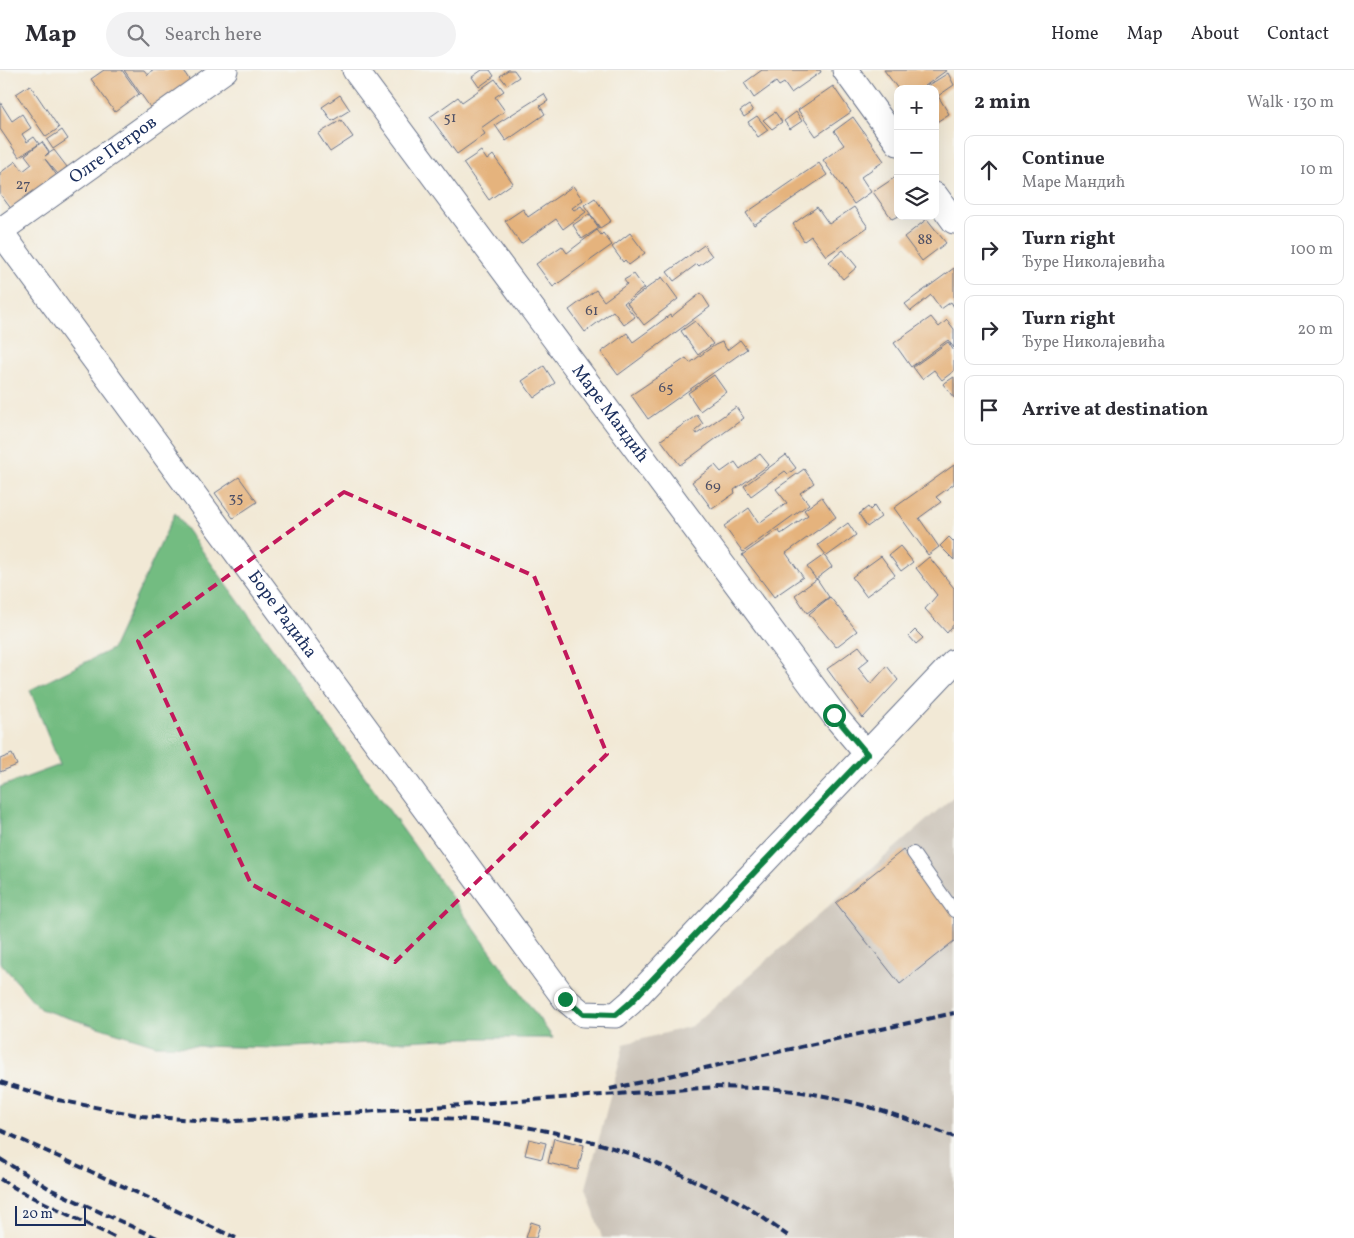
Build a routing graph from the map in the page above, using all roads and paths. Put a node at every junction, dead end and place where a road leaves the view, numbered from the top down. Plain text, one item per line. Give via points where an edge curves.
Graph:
1 (224, 70) edge
2 (354, 70) edge
3 (845, 70) edge
4 (894, 137) edge
5 (939, 200) edge
6 (954, 221) edge
7 (0, 231) edge
8 (954, 662) edge
9 (867, 754) junction
10 (913, 853) dead end
11 (954, 911) edge

1 - 7 street, Олге Петров
2 - 9 street, Маре Мандић via 834,715
3 - 4 street
5 - 6 street
7 - 9 street, Боре Радића via 565,999 583,1014 616,1015 631,1002
8 - 9 street, Боре Радића
10 - 11 lane

